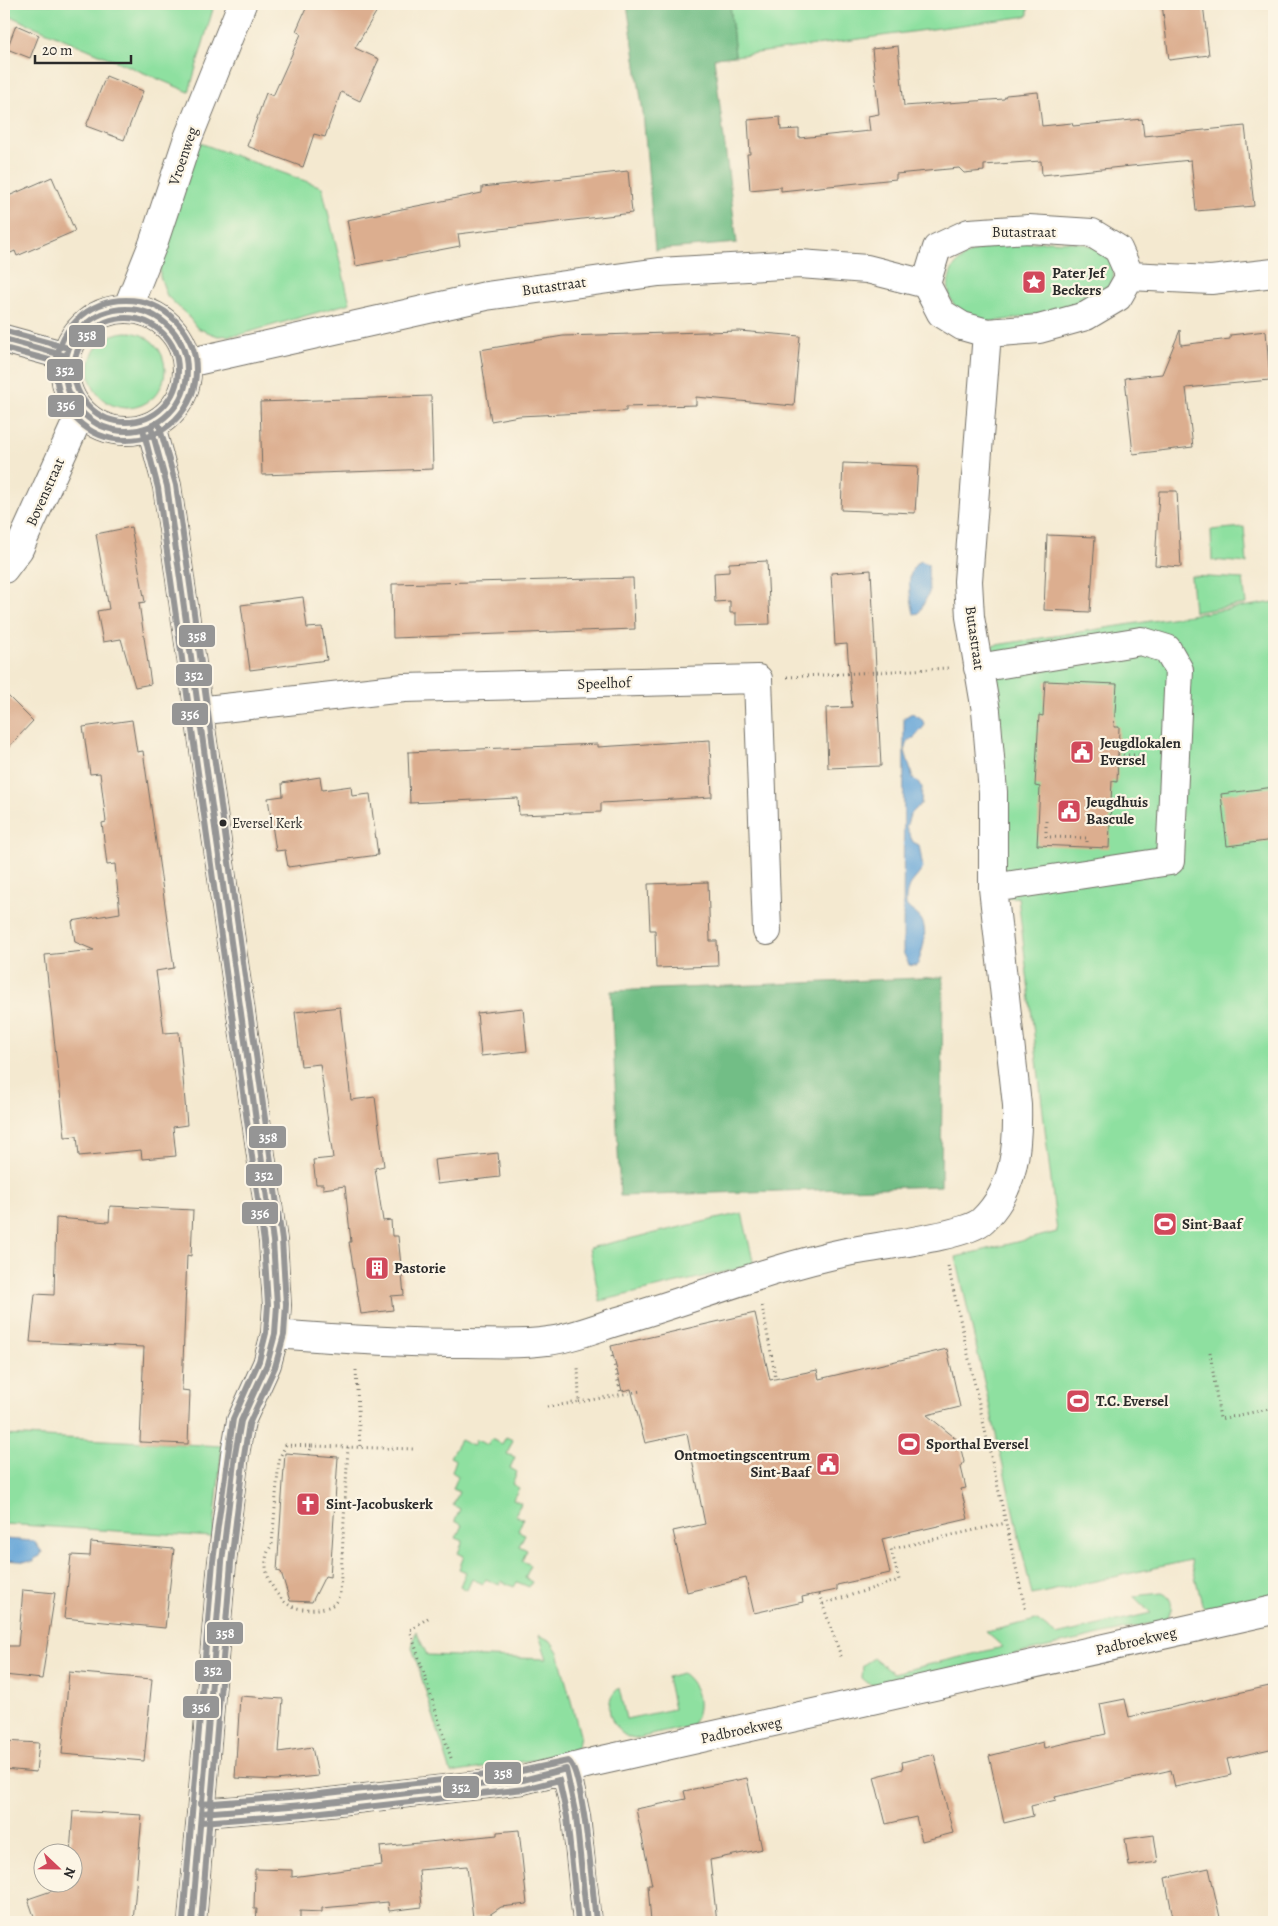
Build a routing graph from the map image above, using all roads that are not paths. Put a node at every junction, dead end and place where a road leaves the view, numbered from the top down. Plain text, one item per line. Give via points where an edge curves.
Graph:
1 (242, 4) edge
2 (1274, 273) edge
3 (1130, 276) junction
4 (926, 284) junction
5 (127, 309) junction
6 (987, 333) junction
7 (4, 339) edge
8 (66, 356) junction
9 (187, 363) junction
10 (81, 412) junction
11 (151, 426) junction
12 (4, 569) edge
13 (978, 668) junction
14 (197, 711) junction
15 (993, 888) junction
16 (767, 931) dead end
17 (275, 1334) junction
18 (1274, 1610) edge
19 (566, 1769) junction
20 (202, 1813) junction
21 (192, 1922) edge
22 (587, 1922) edge

1 - 5 street, Vroenweg via 188,138 153,244
2 - 3 street via 1211,280
3 - 4 street, Butastraat via 1118,249 1092,234 1029,229 969,233 937,248
3 - 6 street via 1118,297 1086,316 1039,329
4 - 6 street via 941,313 962,326
4 - 9 street, Butastraat via 867,269 800,264 659,272 486,296
5 - 8 street via 108,312 90,321 72,341
5 - 9 street via 152,314 163,322 181,343
6 - 13 street, Butastraat via 968,581
7 - 8 street
8 - 10 street via 68,388
9 - 11 street via 187,379 181,398 163,419
10 - 11 street via 104,428 121,431
10 - 12 street, Bovenstraat via 19,549
11 - 14 street via 167,486
13 - 15 street, Butastraat via 986,711 993,792
13 - 15 street via 1141,641 1167,649 1179,670 1170,861
14 - 16 street, Speelhof via 404,688 758,678
14 - 17 street via 273,1241 278,1305
15 - 17 street, Butastraat via 1018,1138 1008,1183 982,1222 962,1232 846,1252 756,1276 668,1307 550,1341 426,1343
17 - 20 street via 267,1364 241,1421 235,1454 222,1562
18 - 19 street, Padbroekweg
19 - 20 street, Padbroekweg via 523,1780
19 - 22 street via 576,1816
20 - 21 street

